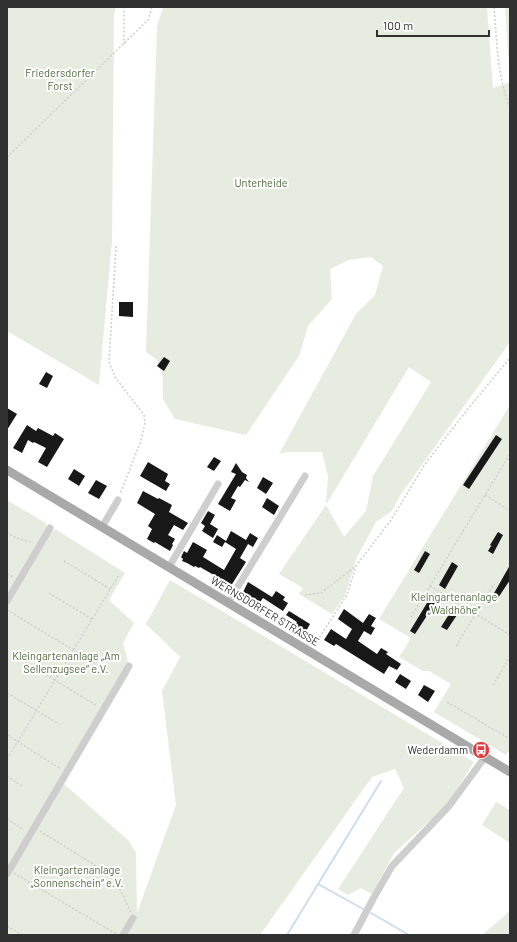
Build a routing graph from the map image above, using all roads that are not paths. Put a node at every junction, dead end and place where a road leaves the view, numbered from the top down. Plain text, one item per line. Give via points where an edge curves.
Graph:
1 (7, 470) edge
2 (304, 476) dead end
3 (218, 484) dead end
4 (118, 500) road end
5 (102, 527) junction
6 (50, 528) dead end
7 (169, 567) junction
8 (7, 601) edge
9 (228, 603) junction
10 (129, 666) dead end
11 (485, 757) junction
12 (510, 772) edge
13 (8, 872) edge
14 (134, 918) road end
15 (123, 935) edge
16 (354, 935) edge

1 - 5 main road, WERNSDORFER STRASSE
2 - 9 lane
3 - 7 lane
4 - 5 lane
5 - 7 main road, WERNSDORFER STRASSE
6 - 8 lane
7 - 9 main road, WERNSDORFER STRASSE
9 - 11 main road, WERNSDORFER STRASSE
10 - 13 lane
11 - 12 main road, WERNSDORFER STRASSE
11 - 16 lane via 449,806 392,866
14 - 15 lane

